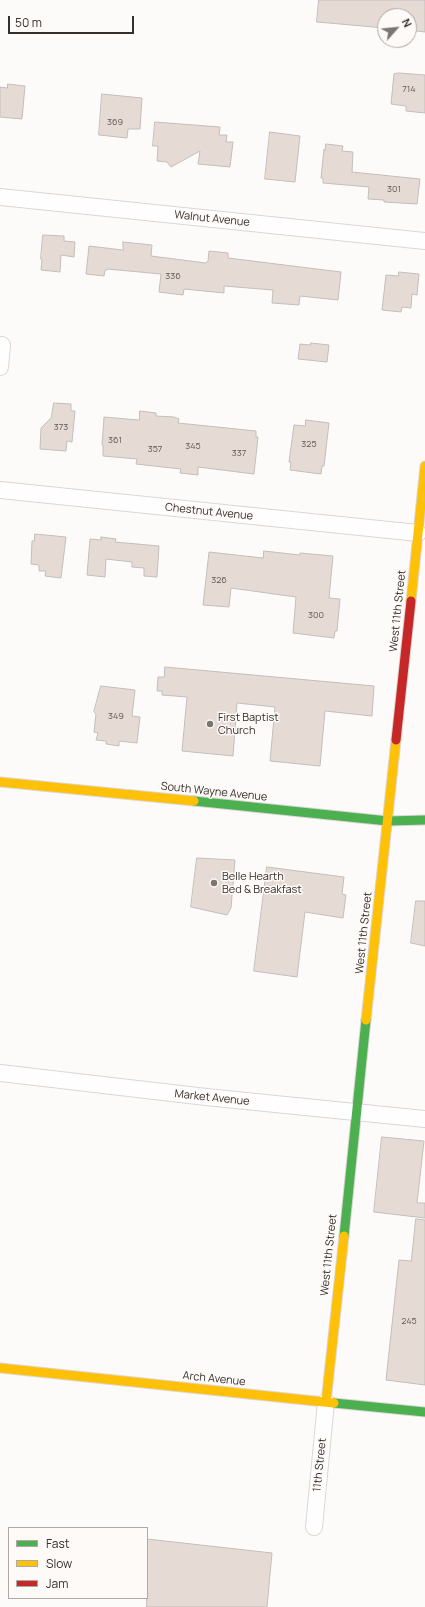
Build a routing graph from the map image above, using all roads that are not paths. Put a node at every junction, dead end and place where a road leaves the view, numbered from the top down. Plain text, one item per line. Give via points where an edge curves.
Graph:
1 (0, 197) edge
2 (425, 241) edge
3 (2, 345) dead end
4 (0, 367) edge
5 (425, 466) edge
6 (0, 490) edge
7 (418, 533) junction
8 (0, 782) edge
9 (425, 820) edge
10 (388, 821) junction
11 (0, 1073) edge
12 (357, 1113) junction
13 (425, 1119) edge
14 (0, 1368) edge
15 (326, 1402) junction
16 (425, 1412) edge
17 (314, 1527) dead end

1 - 2 street, Walnut Avenue
3 - 4 street
5 - 7 street, West 11th Street
6 - 7 street, Chestnut Avenue
7 - 10 street, West 11th Street
8 - 10 street, South Wayne Avenue
9 - 10 street, South Wayne Avenue
10 - 12 street, West 11th Street
11 - 12 street, Market Avenue
12 - 13 street, Market Avenue
12 - 15 street, West 11th Street
14 - 15 street, Arch Avenue
15 - 16 street, Arch Avenue
15 - 17 street, 11th Street

